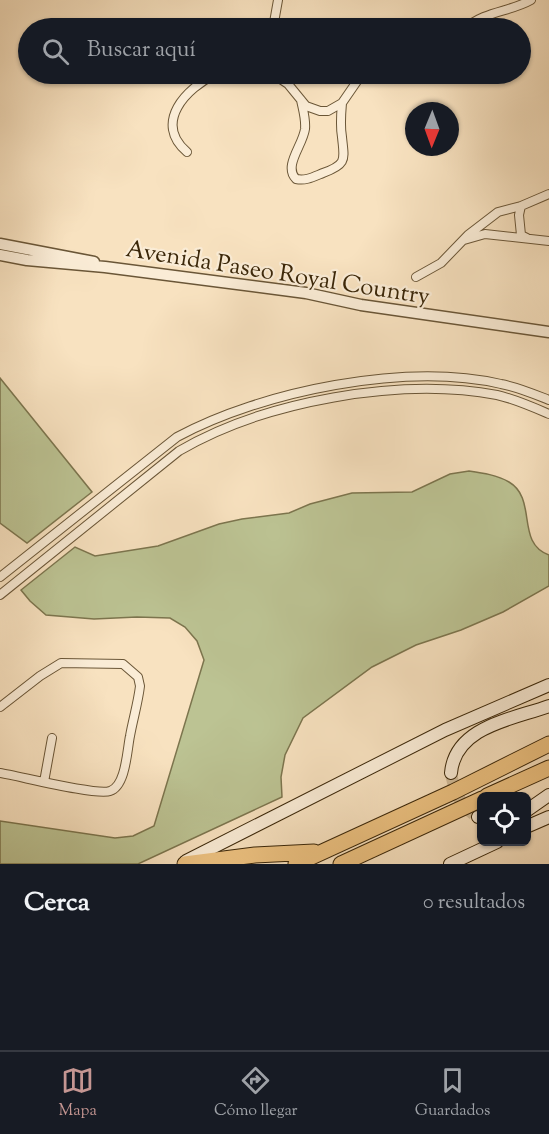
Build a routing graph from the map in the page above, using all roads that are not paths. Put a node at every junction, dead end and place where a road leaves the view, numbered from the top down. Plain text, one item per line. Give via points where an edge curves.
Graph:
1 (278, 0) edge
2 (531, 0) edge
3 (275, 18) edge
4 (479, 18) edge
5 (198, 84) edge
6 (288, 84) edge
7 (355, 84) edge
8 (301, 100) junction
9 (342, 103) junction
10 (187, 152) dead end
11 (549, 194) edge
12 (521, 206) junction
13 (527, 238) junction
14 (464, 240) junction
15 (549, 241) edge
16 (0, 244) edge
17 (0, 255) edge
18 (105, 267) junction
19 (416, 277) dead end
20 (549, 332) edge
21 (549, 400) edge
22 (549, 414) edge
23 (0, 577) edge
24 (0, 595) edge
25 (549, 685) edge
26 (549, 706) edge
27 (0, 707) edge
28 (52, 738) dead end
29 (549, 744) edge
30 (549, 768) edge
31 (0, 773) edge
32 (451, 773) tunnel mouth
33 (44, 782) junction
34 (497, 792) edge
35 (549, 795) edge
36 (477, 801) edge
37 (531, 808) edge
38 (549, 817) edge
39 (531, 825) edge
40 (488, 846) edge
41 (323, 851) junction
42 (183, 864) edge
43 (296, 864) edge
44 (341, 864) edge
45 (450, 864) edge

1 - 3 street
2 - 4 street
5 - 10 street via 174,114 173,136
6 - 8 street
7 - 9 street
8 - 9 street via 320,111
8 - 9 street via 305,129 290,169 296,179 305,180 330,171 344,159
11 - 12 street
12 - 13 street via 519,226 521,235
12 - 14 street via 498,212
13 - 14 street via 485,234
13 - 15 street
14 - 19 street via 441,263
16 - 18 street via 89,260
17 - 18 street, Avenida Paseo Royal Country
18 - 20 street, Avenida Paseo Royal Country via 306,293 422,315
21 - 23 street via 468,378 401,378 317,389 237,411 177,437
22 - 24 street via 500,396 468,391 401,390 321,400 235,424 179,451
25 - 42 main road via 445,730
26 - 32 main road via 480,731 462,746
27 - 33 street via 61,663 123,664 138,677 139,696 117,787 104,792
28 - 33 street
29 - 41 highway
30 - 34 highway
31 - 33 street
35 - 37 main road
36 - 44 highway
38 - 39 main road
40 - 45 main road
41 - 42 highway
41 - 43 highway

